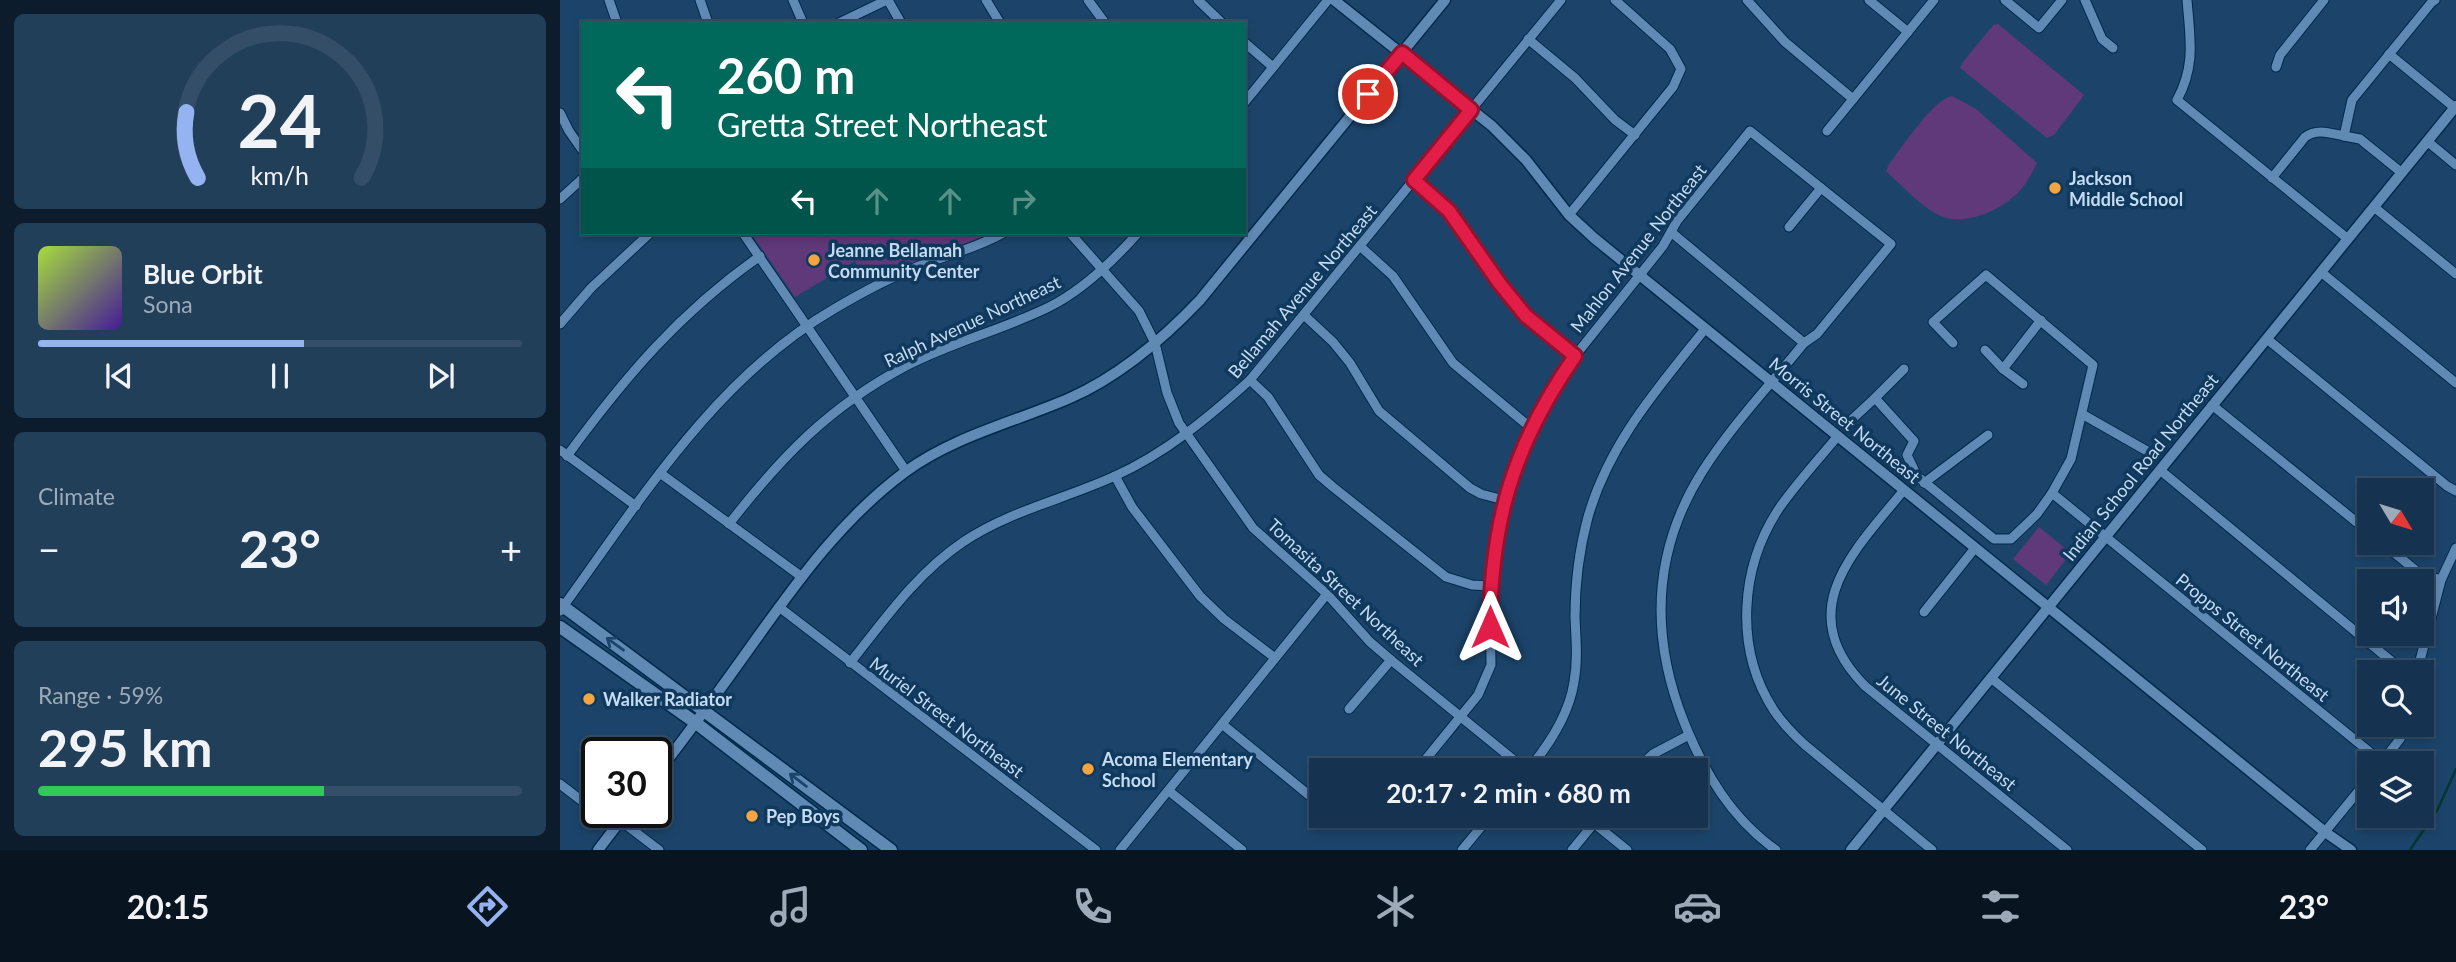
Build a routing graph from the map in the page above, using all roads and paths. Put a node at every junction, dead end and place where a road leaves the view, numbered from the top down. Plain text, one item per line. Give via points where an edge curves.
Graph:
1 (609, 0) edge
2 (700, 0) edge
3 (793, 0) edge
4 (887, 0) edge
5 (986, 0) edge
6 (1088, 0) edge
7 (1198, 0) edge
8 (1328, 0) edge
9 (1334, 0) edge
10 (1445, 0) edge
11 (1561, 0) edge
12 (1615, 0) edge
13 (1747, 0) edge
14 (1869, 0) edge
15 (1934, 0) edge
16 (2005, 0) edge
17 (2062, 0) edge
18 (2085, 0) edge
19 (2187, 0) edge
20 (2324, 0) edge
21 (2435, 0) edge
22 (616, 21) edge
23 (707, 21) edge
24 (802, 21) edge
25 (843, 21) edge
26 (900, 21) edge
27 (999, 21) edge
28 (1104, 21) edge
29 (1220, 21) edge
30 (1908, 32) junction
31 (1528, 39) junction
32 (1246, 44) edge
33 (2113, 48) dead end
34 (1402, 53) junction
35 (2389, 54) junction
36 (1273, 67) junction
37 (2276, 67) dead end
38 (1853, 99) junction
39 (1246, 101) edge
40 (2455, 107) edge
41 (1471, 110) junction
42 (560, 113) edge
43 (1827, 131) dead end
44 (1634, 135) junction
45 (2344, 136) junction
46 (2427, 141) junction
47 (581, 148) edge
48 (2456, 164) edge
49 (2402, 173) junction
50 (2272, 178) junction
51 (581, 180) edge
52 (1414, 180) junction
53 (1821, 188) junction
54 (560, 199) edge
55 (2374, 207) junction
56 (1569, 215) junction
57 (1789, 227) dead end
58 (1671, 232) junction
59 (648, 235) edge
60 (744, 235) edge
61 (999, 235) edge
62 (1072, 235) edge
63 (1136, 235) edge
64 (2348, 239) junction
65 (1361, 247) junction
66 (760, 257) junction
67 (1103, 268) junction
68 (2321, 272) junction
69 (2456, 274) edge
70 (1639, 275) junction
71 (1305, 316) junction
72 (2041, 320) junction
73 (560, 324) edge
74 (807, 327) junction
75 (1705, 329) junction
76 (2267, 339) junction
77 (1156, 343) junction
78 (1804, 343) junction
79 (1953, 343) dead end
80 (1985, 350) dead end
81 (1575, 356) junction
82 (1904, 369) dead end
83 (2003, 369) junction
84 (1250, 380) junction
85 (1772, 383) junction
86 (2456, 383) edge
87 (2023, 384) dead end
88 (855, 398) junction
89 (1875, 398) junction
90 (2212, 405) junction
91 (2082, 414) junction
92 (1848, 423) dead end
93 (1531, 428) junction
94 (1186, 434) junction
95 (1988, 435) dead end
96 (1837, 436) junction
97 (2147, 451) dead end
98 (564, 453) edge
99 (2160, 470) junction
100 (906, 471) junction
101 (660, 474) junction
102 (1115, 476) junction
103 (1924, 483) junction
104 (1904, 490) junction
105 (2456, 491) edge
106 (2052, 493) junction
107 (1504, 500) junction
108 (636, 506) junction
109 (2357, 522) edge
110 (729, 524) junction
111 (2105, 537) junction
112 (1975, 548) junction
113 (2456, 548) edge
114 (2397, 555) edge
115 (802, 577) junction
116 (2441, 580) junction
117 (1490, 586) junction
118 (1327, 594) junction
119 (561, 607) edge
120 (779, 607) junction
121 (2048, 607) junction
122 (1924, 612) dead end
123 (560, 627) edge
124 (1275, 658) junction
125 (1391, 660) junction
126 (2390, 660) edge
127 (2420, 660) edge
128 (850, 663) junction
129 (1991, 678) junction
130 (1349, 709) dead end
131 (705, 710) junction
132 (1461, 716) junction
133 (696, 723) junction
134 (1222, 724) junction
135 (1689, 735) junction
136 (1938, 744) junction
137 (2366, 751) edge
138 (672, 754) edge
139 (769, 758) junction
140 (1427, 758) edge
141 (1512, 758) edge
142 (1537, 758) edge
143 (1649, 758) edge
144 (560, 785) edge
145 (1169, 791) junction
146 (2357, 793) edge
147 (1309, 795) edge
148 (581, 797) edge
149 (1884, 810) junction
150 (615, 828) edge
151 (631, 828) edge
152 (1480, 828) edge
153 (1590, 828) edge
154 (1606, 828) edge
155 (2325, 832) junction
156 (598, 850) edge
157 (659, 850) edge
158 (861, 850) edge
159 (891, 850) edge
160 (1096, 850) edge
161 (1120, 850) edge
162 (1242, 850) edge
163 (1462, 850) edge
164 (1572, 850) edge
165 (1627, 850) edge
166 (1776, 850) edge
167 (1851, 850) edge
168 (1932, 850) edge
169 (2067, 850) edge
170 (2202, 850) edge
171 (2310, 850) edge
172 (2351, 850) edge

1 - 22 street
2 - 23 street
3 - 24 street
4 - 25 street
4 - 26 street
5 - 27 street
6 - 28 street
7 - 29 street
8 - 36 street
9 - 34 street, Morris Street Northeast
10 - 34 street
11 - 31 street, Bellamah Avenue Northeast
12 - 44 street via 1670,49 1681,69 1674,87
13 - 38 street via 1785,42
14 - 30 street
15 - 30 street
16 - 17 street via 2039,28
18 - 33 street via 2102,39
19 - 50 street via 2192,55 2177,100
20 - 37 street via 2280,55
21 - 35 street
30 - 38 street
31 - 41 street, Bellamah Avenue Northeast
31 - 44 street
32 - 36 street
34 - 41 street, Morris Street Northeast
34 - 77 street via 1200,300
35 - 40 street
35 - 45 street via 2351,100
36 - 39 street
38 - 43 street
40 - 46 street, Indian School Road Northeast
41 - 52 street, Bellamah Avenue Northeast
41 - 56 street, Morris Street Northeast via 1526,160
42 - 47 street
44 - 56 street
45 - 49 street via 2360,139
45 - 50 street via 2311,132
46 - 48 street
46 - 49 street, Indian School Road Northeast
49 - 55 street, Indian School Road Northeast
50 - 64 street
51 - 54 street
52 - 65 street, Bellamah Avenue Northeast
52 - 81 street via 1449,211 1526,316
53 - 57 street
53 - 58 street, Mahlon Avenue Northeast via 1750,131
53 - 78 street via 1891,244 1817,334
55 - 64 street, Indian School Road Northeast
55 - 69 street
56 - 70 street, Morris Street Northeast
58 - 70 street, Mahlon Avenue Northeast
58 - 78 street
59 - 73 street
60 - 66 street
61 - 74 street via 866,290
62 - 67 street, Tomasita Street Northeast
63 - 67 street, Ralph Avenue Northeast
64 - 68 street, Indian School Road Northeast
65 - 71 street, Bellamah Avenue Northeast
65 - 93 street via 1393,276 1453,363
66 - 74 street
66 - 98 street via 728,279 658,342
67 - 77 street, Tomasita Street Northeast via 1139,311
67 - 88 street, Ralph Avenue Northeast via 1051,306 943,348
68 - 76 street, Indian School Road Northeast
68 - 86 street
70 - 75 street, Morris Street Northeast
70 - 81 street, Mahlon Avenue Northeast
71 - 84 street, Bellamah Avenue Northeast
71 - 107 street via 1350,363 1392,425 1470,488
72 - 79 street via 1986,275 1933,322
72 - 83 street
72 - 91 street via 2093,365
74 - 88 street
74 - 101 street via 729,391
75 - 85 street, Morris Street Northeast
75 - 142 street via 1630,425 1598,487 1576,576 1574,683 1561,722
76 - 90 street, Indian School Road Northeast
76 - 105 street
77 - 94 street, Tomasita Street Northeast via 1172,409
77 - 100 street via 1081,393 959,442
78 - 85 street
80 - 83 street
81 - 93 street, Mahlon Avenue Northeast
82 - 89 street
83 - 87 street
84 - 94 street, Bellamah Avenue Northeast
84 - 117 street via 1268,397 1319,475 1446,577
85 - 96 street, Morris Street Northeast
85 - 135 street via 1695,484 1677,521 1665,562 1662,642 1673,694
88 - 100 street
88 - 110 street, Ralph Avenue Northeast via 787,453
89 - 92 street
89 - 103 street via 1914,441 1907,455
90 - 99 street, Indian School Road Northeast
90 - 109 street
91 - 97 street
91 - 106 street via 2071,459
93 - 107 street, Mahlon Avenue Northeast
94 - 102 street, Bellamah Avenue Northeast
94 - 118 street, Tomasita Street Northeast via 1253,528
95 - 103 street
96 - 104 street, Morris Street Northeast
96 - 149 street via 1780,508 1758,548 1746,609 1747,637 1764,693 1788,729
98 - 108 street
99 - 111 street, Indian School Road Northeast
99 - 126 street
100 - 115 street via 849,519
101 - 108 street
101 - 110 street
102 - 124 street via 1132,508 1200,596
102 - 128 street, Bellamah Avenue Northeast via 993,525 965,541 917,580
103 - 106 street via 1994,539 2011,539
104 - 112 street, Morris Street Northeast
104 - 136 street, June Street Northeast via 1845,565 1832,599 1831,621 1840,656 1851,671
106 - 111 street, Propps Street Northeast
107 - 117 street, Mahlon Avenue Northeast
108 - 119 street
110 - 115 street
111 - 121 street, Indian School Road Northeast
111 - 137 street, Propps Street Northeast
112 - 121 street, Morris Street Northeast
112 - 122 street
113 - 116 street
114 - 116 street via 2419,573
115 - 120 street
116 - 127 street
117 - 132 street, Mahlon Avenue Northeast via 1491,665 1478,695
118 - 124 street
118 - 125 street, Tomasita Street Northeast
131 -> 119 main road
120 - 128 street, Muriel Street Northeast
120 - 131 street
121 - 129 street, Indian School Road Northeast
121 - 155 street, Morris Street Northeast
123 - 133 main road
124 - 134 street
125 - 130 street
125 - 132 street, Tomasita Street Northeast
128 - 160 street, Muriel Street Northeast
129 - 136 street, Indian School Road Northeast
129 - 170 street
131 - 133 street
131 - 139 main road
132 - 140 street, Mahlon Avenue Northeast
132 - 141 street, Tomasita Street Northeast
133 - 138 street
133 - 139 main road via 714,726 759,760
133 - 158 main road
134 - 145 street
134 - 147 street
135 - 143 street
135 - 166 street via 1717,790 1746,825
136 - 149 street, Indian School Road Northeast
136 - 169 street, June Street Northeast
159 -> 139 main road
144 - 148 street
145 - 161 street
145 - 162 street
146 - 155 street
149 - 167 street, Indian School Road Northeast
149 - 168 street
150 - 156 street
151 - 157 street
152 - 163 street
153 - 164 street
154 - 165 street
155 - 171 street
155 - 172 street, Morris Street Northeast

